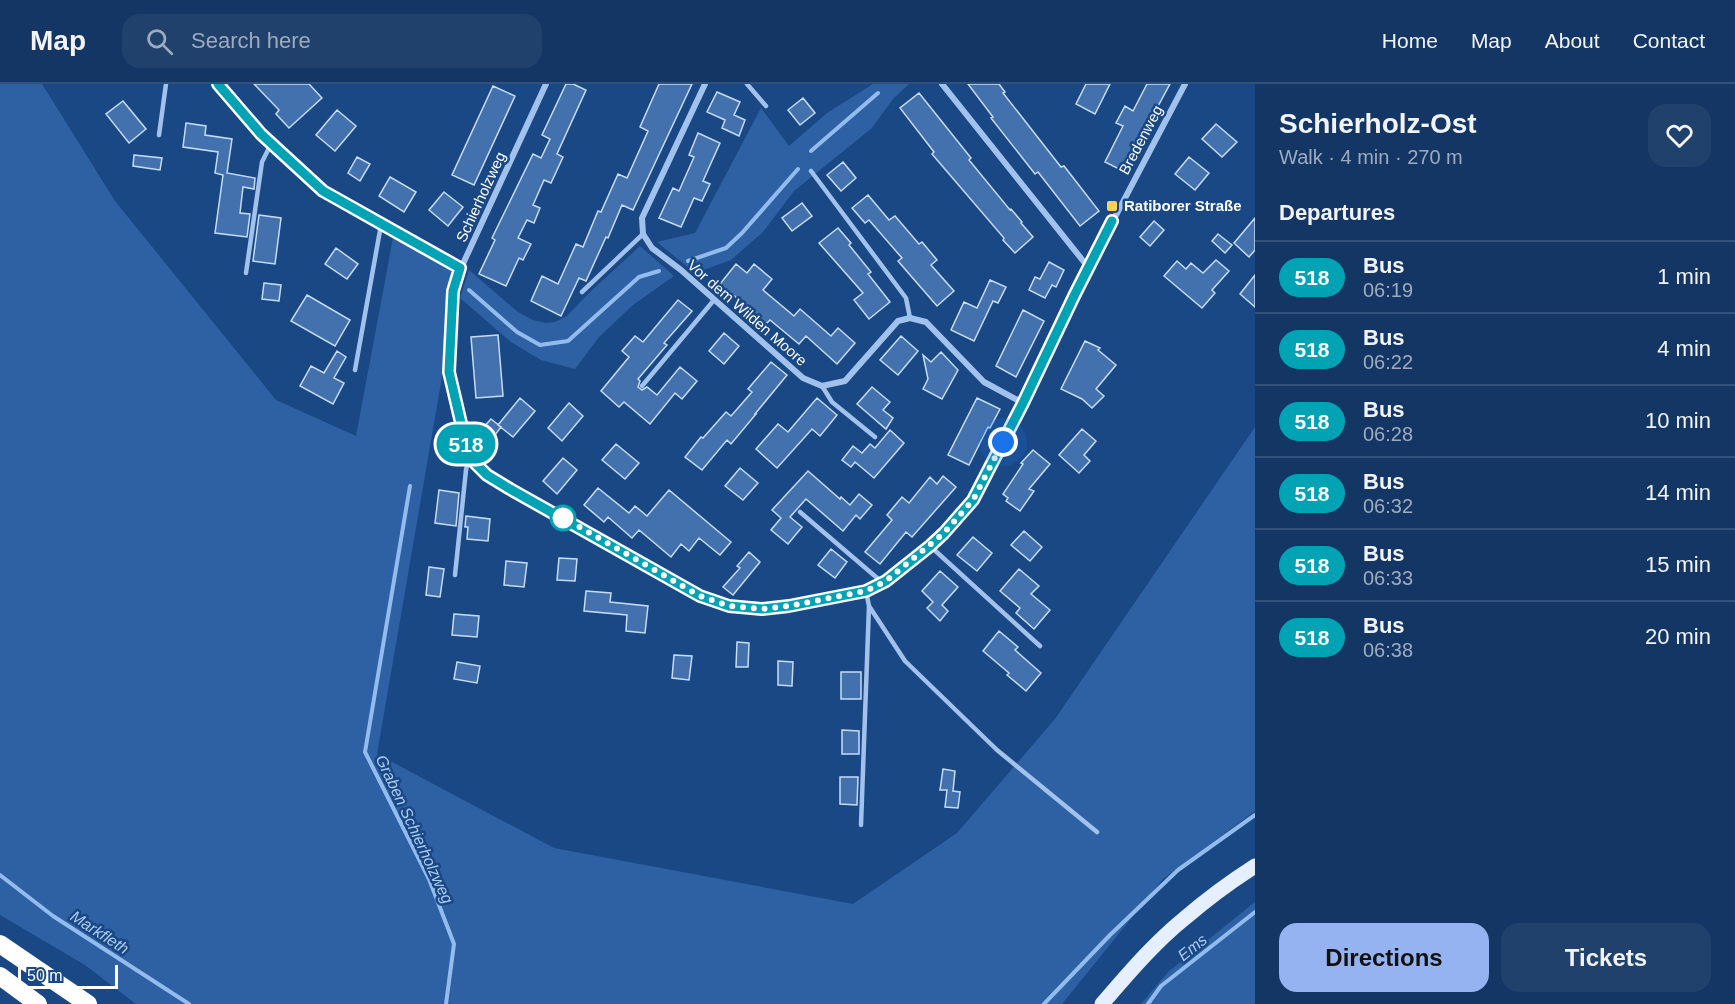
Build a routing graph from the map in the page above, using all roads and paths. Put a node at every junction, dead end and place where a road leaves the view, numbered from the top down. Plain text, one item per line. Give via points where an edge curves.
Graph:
1 (166, 84) edge
2 (218, 84) edge
3 (546, 84) edge
4 (705, 84) edge
5 (747, 84) edge
6 (942, 84) edge
7 (1185, 84) edge
8 (766, 106) dead end
9 (159, 135) dead end
10 (271, 144) junction
11 (811, 171) dead end
12 (381, 225) junction
13 (643, 234) junction
14 (1088, 267) junction
15 (460, 268) junction
16 (246, 273) dead end
17 (582, 292) dead end
18 (714, 300) junction
19 (910, 318) junction
20 (355, 370) dead end
21 (642, 386) dead end
22 (822, 386) junction
23 (1023, 403) junction
24 (875, 437) dead end
25 (469, 457) junction
26 (800, 513) dead end
27 (930, 546) junction
28 (455, 575) dead end
29 (883, 582) junction
30 (866, 591) junction
31 (869, 606) junction
32 (1040, 646) dead end
33 (861, 825) dead end
34 (1097, 832) dead end
35 (1255, 866) edge
36 (0, 944) edge
37 (0, 976) edge
38 (38, 1004) edge
39 (88, 1004) edge
40 (1102, 1004) edge

1 - 9 lane
2 - 10 street
3 - 15 street, Schierholzweg
4 - 13 street via 642,218
5 - 8 lane
6 - 14 street
7 - 14 street, Bredenweg
10 - 12 street via 323,191
10 - 16 lane via 262,162
11 - 19 lane via 906,298
12 - 15 street
12 - 20 lane
13 - 17 lane
13 - 18 street, Vor dem Wilden Moore via 652,248
14 - 23 street, Bredenweg
15 - 25 street, Schierholzweg via 453,291 449,372
18 - 21 lane
18 - 22 street, Vor dem Wilden Moore via 803,378
19 - 22 street via 898,321 845,381
19 - 23 street via 926,322 984,382
22 - 24 lane via 832,402
23 - 27 street, Bredenweg via 973,500
25 - 28 lane
25 - 30 street via 487,475 700,596 729,606 762,609
26 - 29 lane
27 - 29 street, Bredenweg
27 - 32 lane
29 - 30 street, Bredenweg
30 - 31 lane
31 - 33 lane
31 - 34 lane via 904,661 997,750
35 - 40 main road via 1183,919
36 - 39 highway
37 - 38 highway

